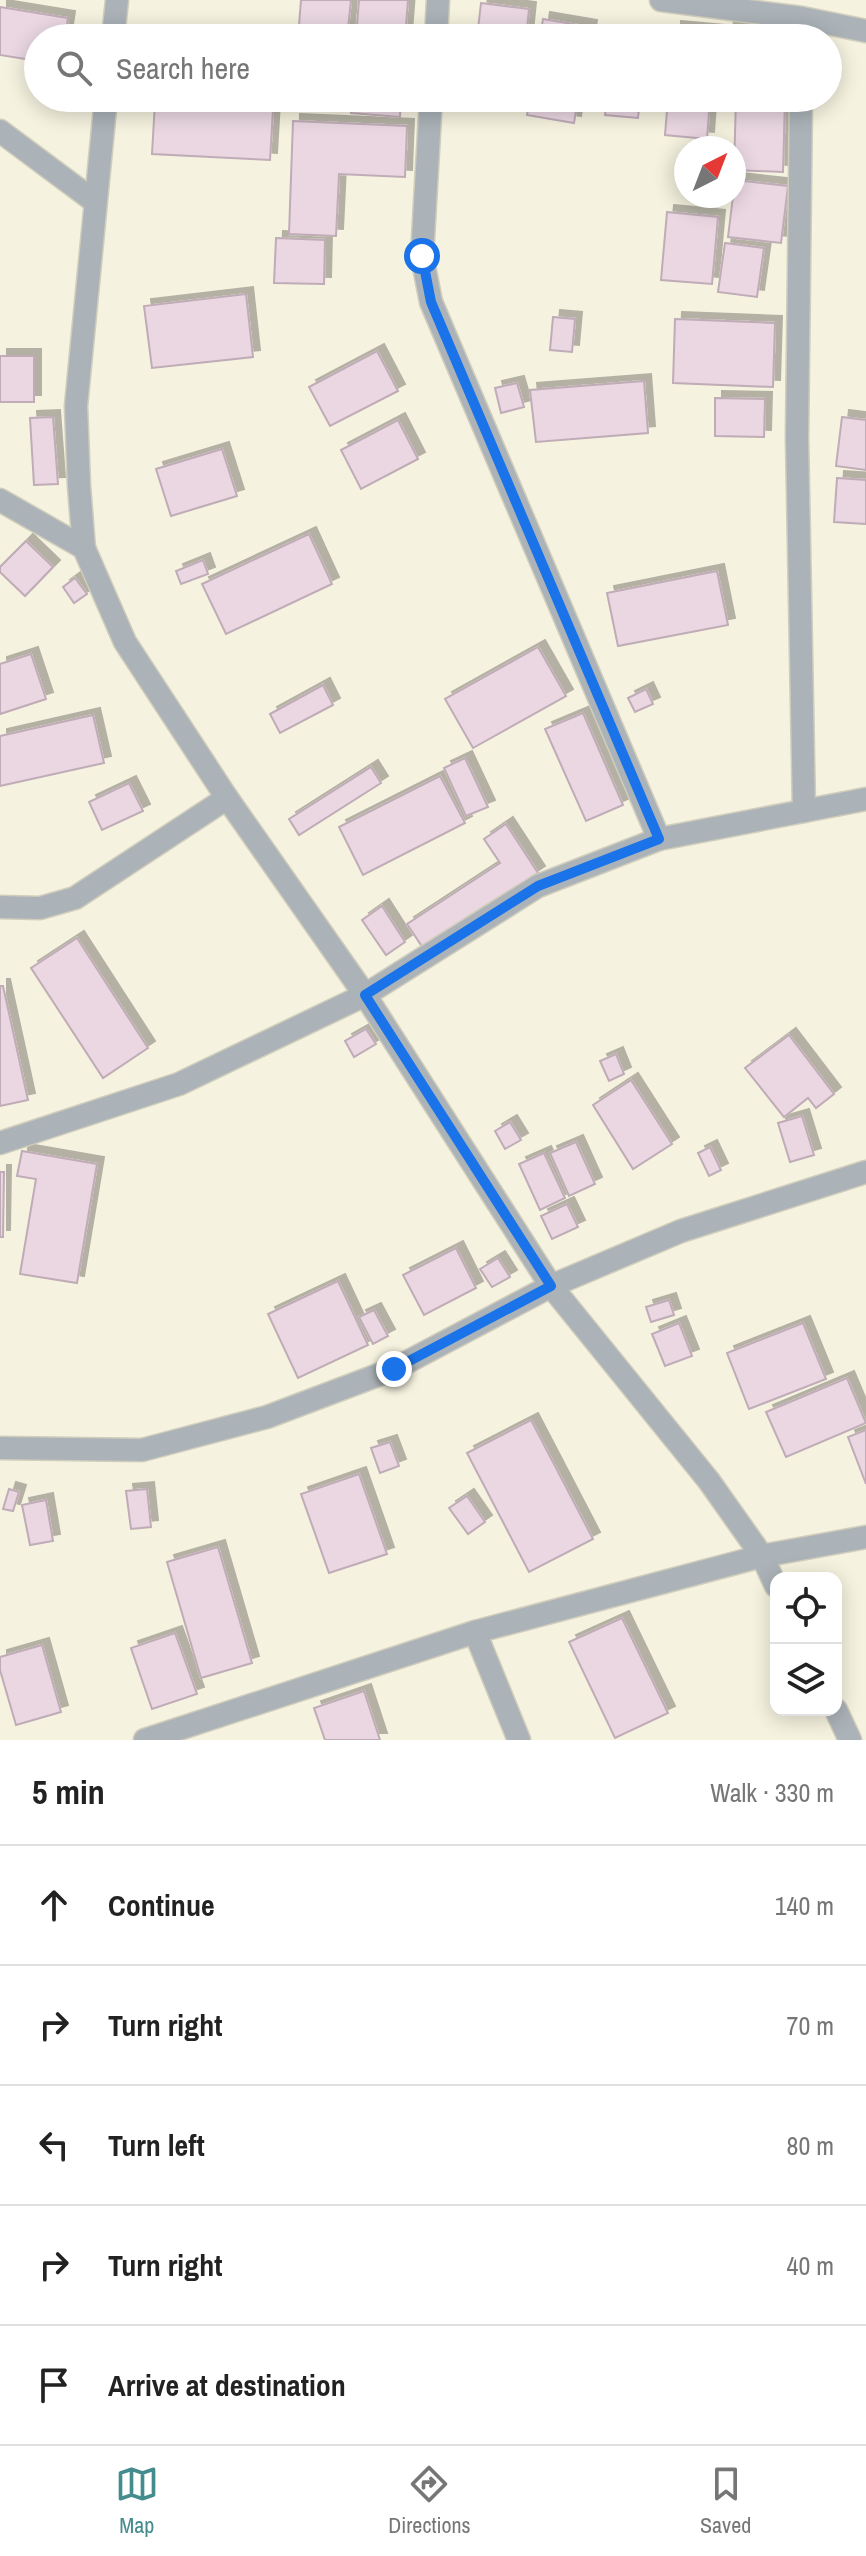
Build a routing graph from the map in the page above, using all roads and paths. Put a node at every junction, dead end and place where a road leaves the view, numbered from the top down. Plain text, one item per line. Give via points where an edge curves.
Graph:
1 (117, 0) edge
2 (438, 0) edge
3 (661, 0) edge
4 (114, 24) edge
5 (437, 24) edge
6 (782, 24) edge
7 (842, 30) edge
8 (866, 31) edge
9 (104, 112) edge
10 (430, 112) edge
11 (801, 112) edge
12 (0, 131) edge
13 (94, 201) junction
14 (0, 500) edge
15 (84, 548) junction
16 (227, 798) junction
17 (866, 799) edge
18 (804, 811) junction
19 (659, 839) junction
20 (0, 907) edge
21 (365, 995) junction
22 (0, 1143) edge
23 (866, 1172) edge
24 (551, 1286) junction
25 (0, 1448) edge
26 (866, 1537) edge
27 (762, 1556) junction
28 (770, 1573) edge
29 (475, 1632) junction
30 (839, 1716) edge
31 (159, 1738) edge
32 (519, 1740) edge
33 (850, 1740) edge

1 - 4 street
2 - 5 street
3 - 6 street
7 - 8 street
9 - 13 street
10 - 19 street via 422,256 431,302
11 - 18 street via 797,438
12 - 13 street
13 - 15 street via 76,406
14 - 15 street
15 - 16 street via 125,642
16 - 20 street via 75,898 40,908
16 - 21 street
17 - 18 street
18 - 19 street
19 - 21 street via 538,886
21 - 22 street via 179,1084
21 - 24 street
23 - 24 street via 681,1231
24 - 25 street via 394,1369 267,1417 142,1450
24 - 27 street via 709,1481
26 - 27 street
27 - 28 street
27 - 29 street
29 - 31 street
29 - 32 street
30 - 33 street

